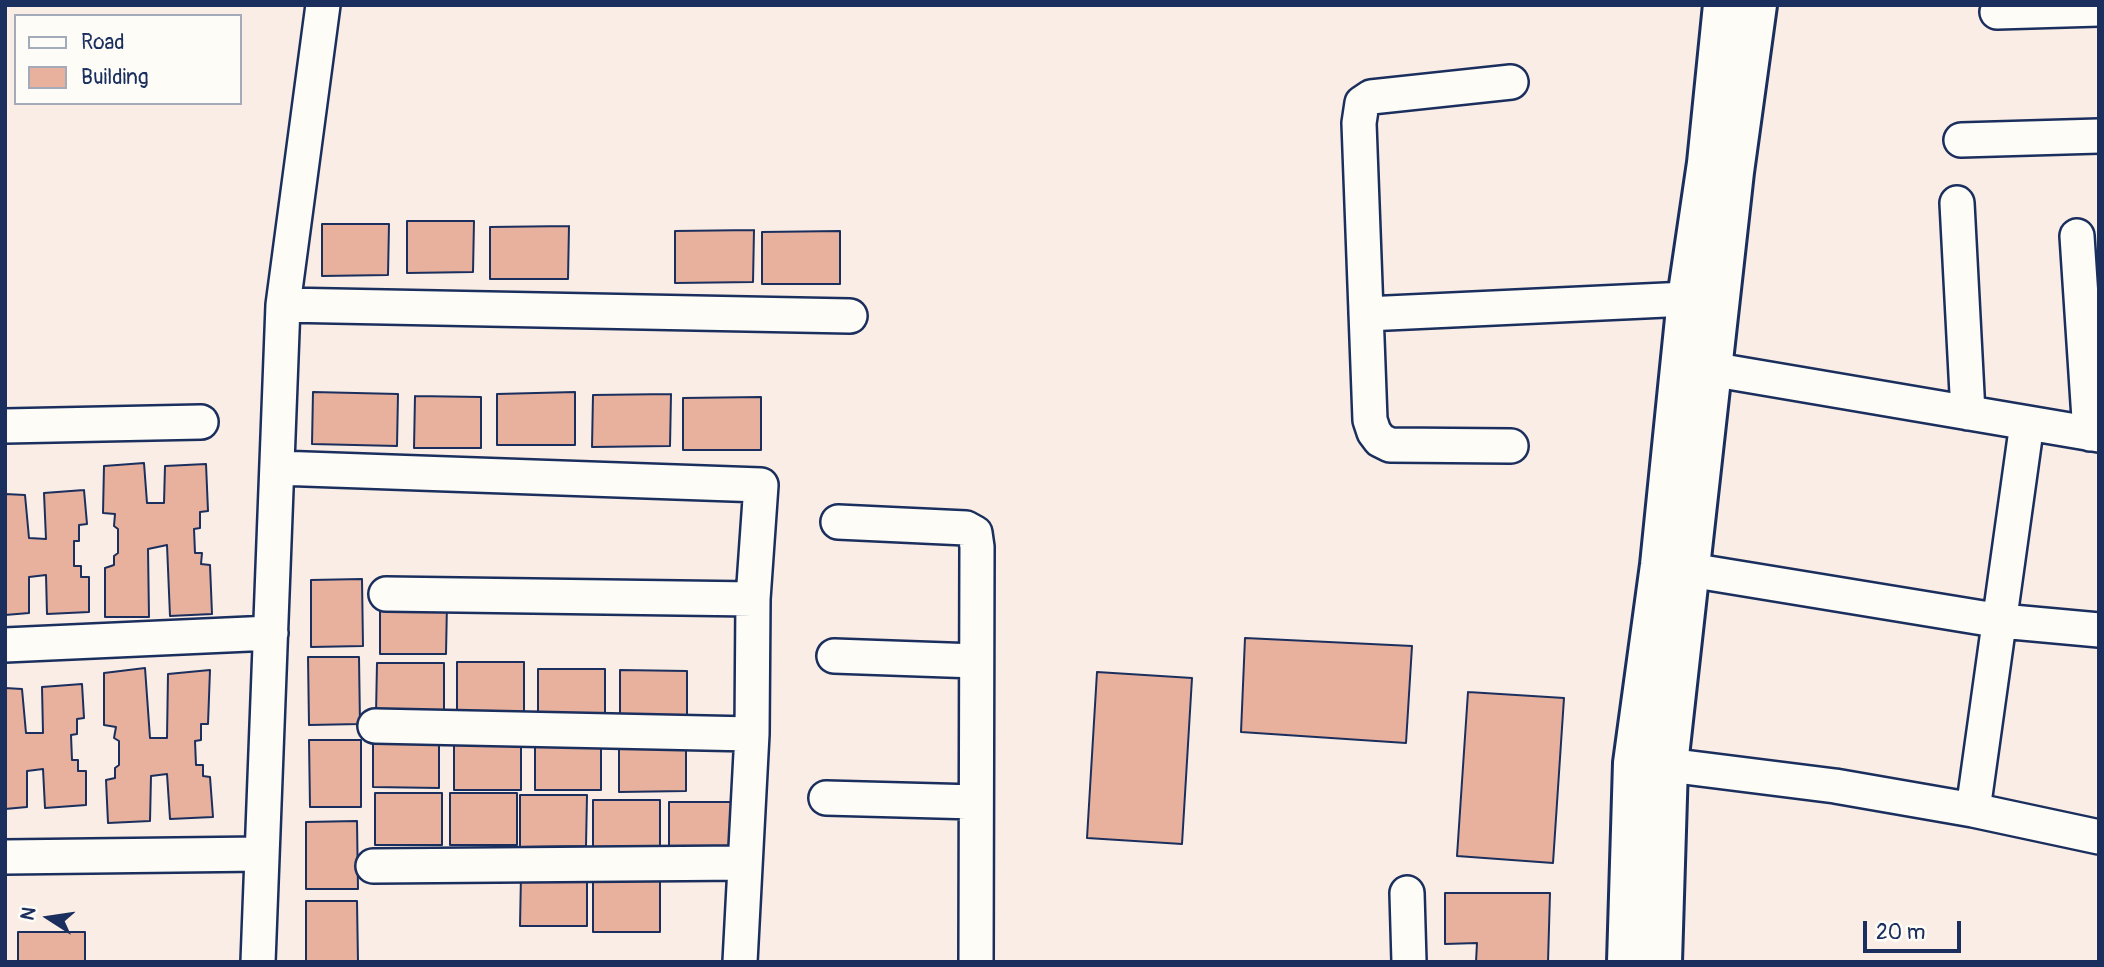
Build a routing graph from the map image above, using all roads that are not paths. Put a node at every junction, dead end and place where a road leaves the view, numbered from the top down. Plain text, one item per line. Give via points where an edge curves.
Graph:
1 (323, 5) edge
2 (1723, 5) edge
3 (1757, 5) edge
4 (2099, 9) edge
5 (1997, 12) dead end
6 (1511, 82) dead end
7 (2099, 136) edge
8 (1961, 140) dead end
9 (1957, 203) dead end
10 (2077, 236) dead end
11 (1703, 300) junction
12 (283, 305) junction
13 (1366, 314) junction
14 (850, 316) dead end
15 (1697, 367) junction
16 (1968, 413) junction
17 (201, 422) dead end
18 (2027, 423) junction
19 (5, 426) edge
20 (2094, 435) edge
21 (1511, 446) dead end
22 (278, 468) junction
23 (838, 522) dead end
24 (1690, 570) junction
25 (386, 594) dead end
26 (753, 599) junction
27 (2001, 621) junction
28 (2099, 630) edge
29 (271, 633) junction
30 (5, 645) edge
31 (834, 656) dead end
32 (976, 661) junction
33 (375, 726) dead end
34 (751, 734) junction
35 (1668, 765) junction
36 (826, 798) dead end
37 (976, 802) junction
38 (1973, 810) junction
39 (2099, 836) edge
40 (262, 855) junction
41 (5, 857) edge
42 (745, 863) junction
43 (373, 866) dead end
44 (1407, 893) dead end
45 (258, 962) edge
46 (740, 962) edge
47 (976, 962) edge
48 (1409, 962) edge
49 (1627, 962) edge
50 (1662, 962) edge

1 - 12 street
2 - 11 street via 1707,163
3 - 11 street
4 - 5 street
6 - 13 street via 1371,97 1362,103
7 - 8 street
9 - 16 street
10 - 20 street
11 - 13 street
11 - 15 street
12 - 14 street
12 - 22 street
13 - 21 street via 1370,419 1380,440 1404,446
15 - 16 street
15 - 24 street
15 - 49 street via 1660,565 1633,763
16 - 18 street
17 - 19 street
18 - 20 street
18 - 27 street
22 - 26 street via 761,485
22 - 29 street
23 - 32 street via 965,528 975,533
24 - 27 street
24 - 35 street
25 - 26 street
26 - 34 street
27 - 28 street
27 - 38 street
29 - 30 street
29 - 40 street
31 - 32 street
32 - 37 street
33 - 34 street
34 - 42 street
35 - 38 street via 1835,786
35 - 50 street
36 - 37 street
37 - 47 street
38 - 39 street
40 - 41 street
40 - 45 street
42 - 43 street
42 - 46 street
44 - 48 street

